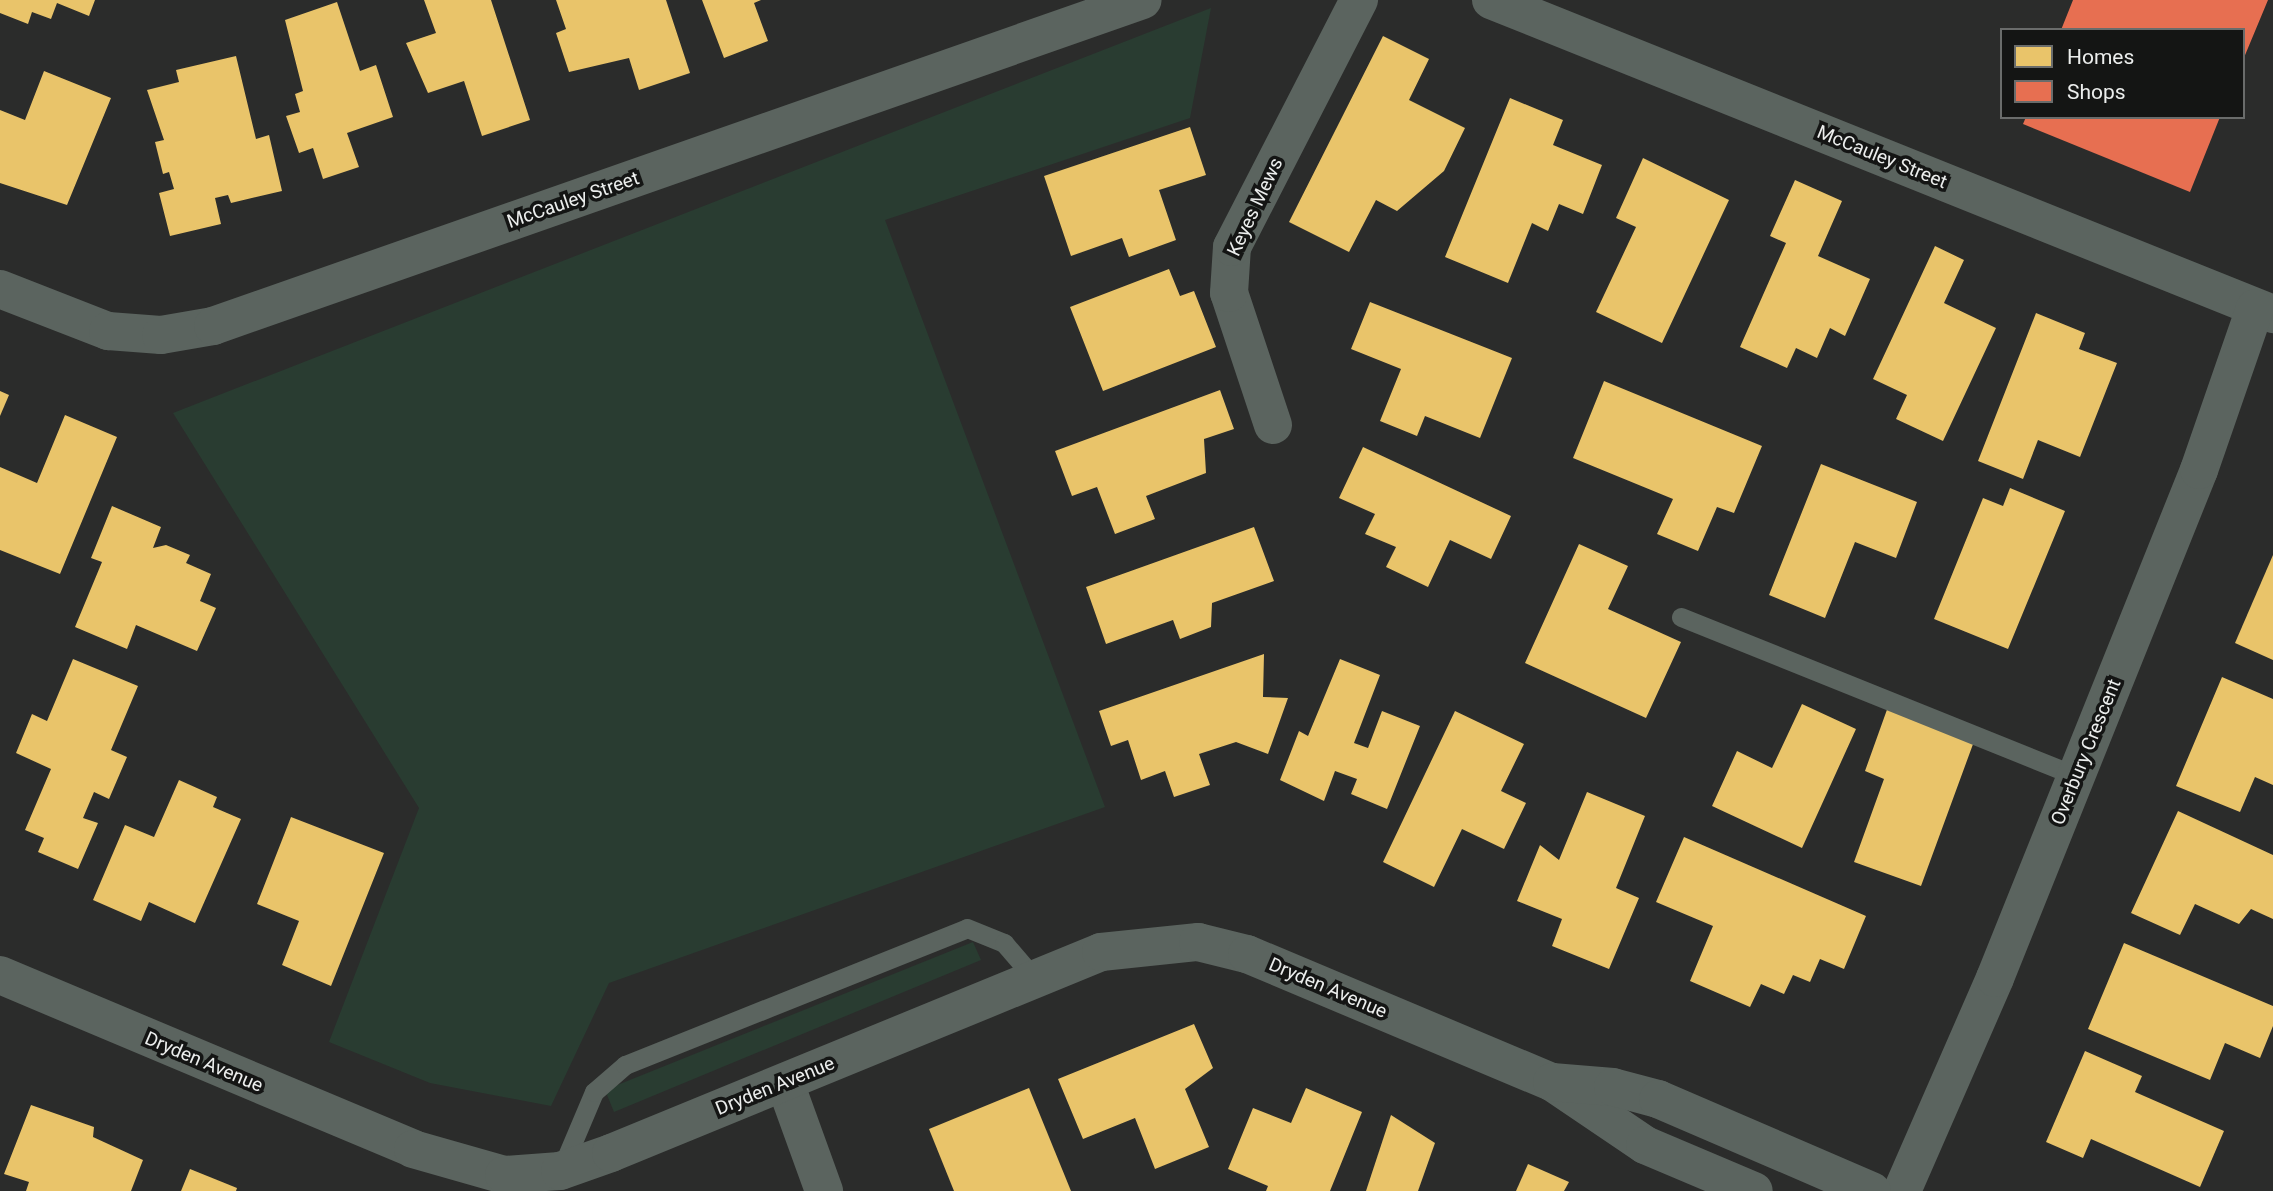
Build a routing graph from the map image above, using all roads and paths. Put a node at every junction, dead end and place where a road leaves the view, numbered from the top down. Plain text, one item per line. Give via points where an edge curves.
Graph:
1 (1143, 0) edge
2 (1359, 0) edge
3 (1490, 0) edge
4 (0, 289) edge
5 (2264, 311) edge
6 (1273, 425) dead end
7 (1681, 617) dead end
8 (2076, 776) junction
9 (0, 975) edge
10 (1034, 978) junction
11 (1552, 1082) junction
12 (785, 1083) junction
13 (560, 1171) junction
14 (824, 1191) edge
15 (1754, 1191) edge
16 (1872, 1191) edge
17 (1902, 1191) edge

1 - 4 street, McCauley Street via 187,333 108,331
2 - 6 street, Keyes Mews via 1232,247 1229,293
3 - 5 street, McCauley Street
5 - 8 street, Overbury Crescent
7 - 8 lane
8 - 17 street, Overbury Crescent
9 - 13 street, Dryden Avenue via 413,1149 504,1175
10 - 11 street, Dryden Avenue via 1101,952 1198,942 1247,954
10 - 12 street, Dryden Avenue
10 - 13 lane via 1004,943 967,928 625,1065 594,1091
11 - 15 street, Dryden Avenue via 1645,1145
11 - 16 street, Dryden Avenue via 1613,1087 1658,1099
12 - 13 street, Dryden Avenue
12 - 14 street

